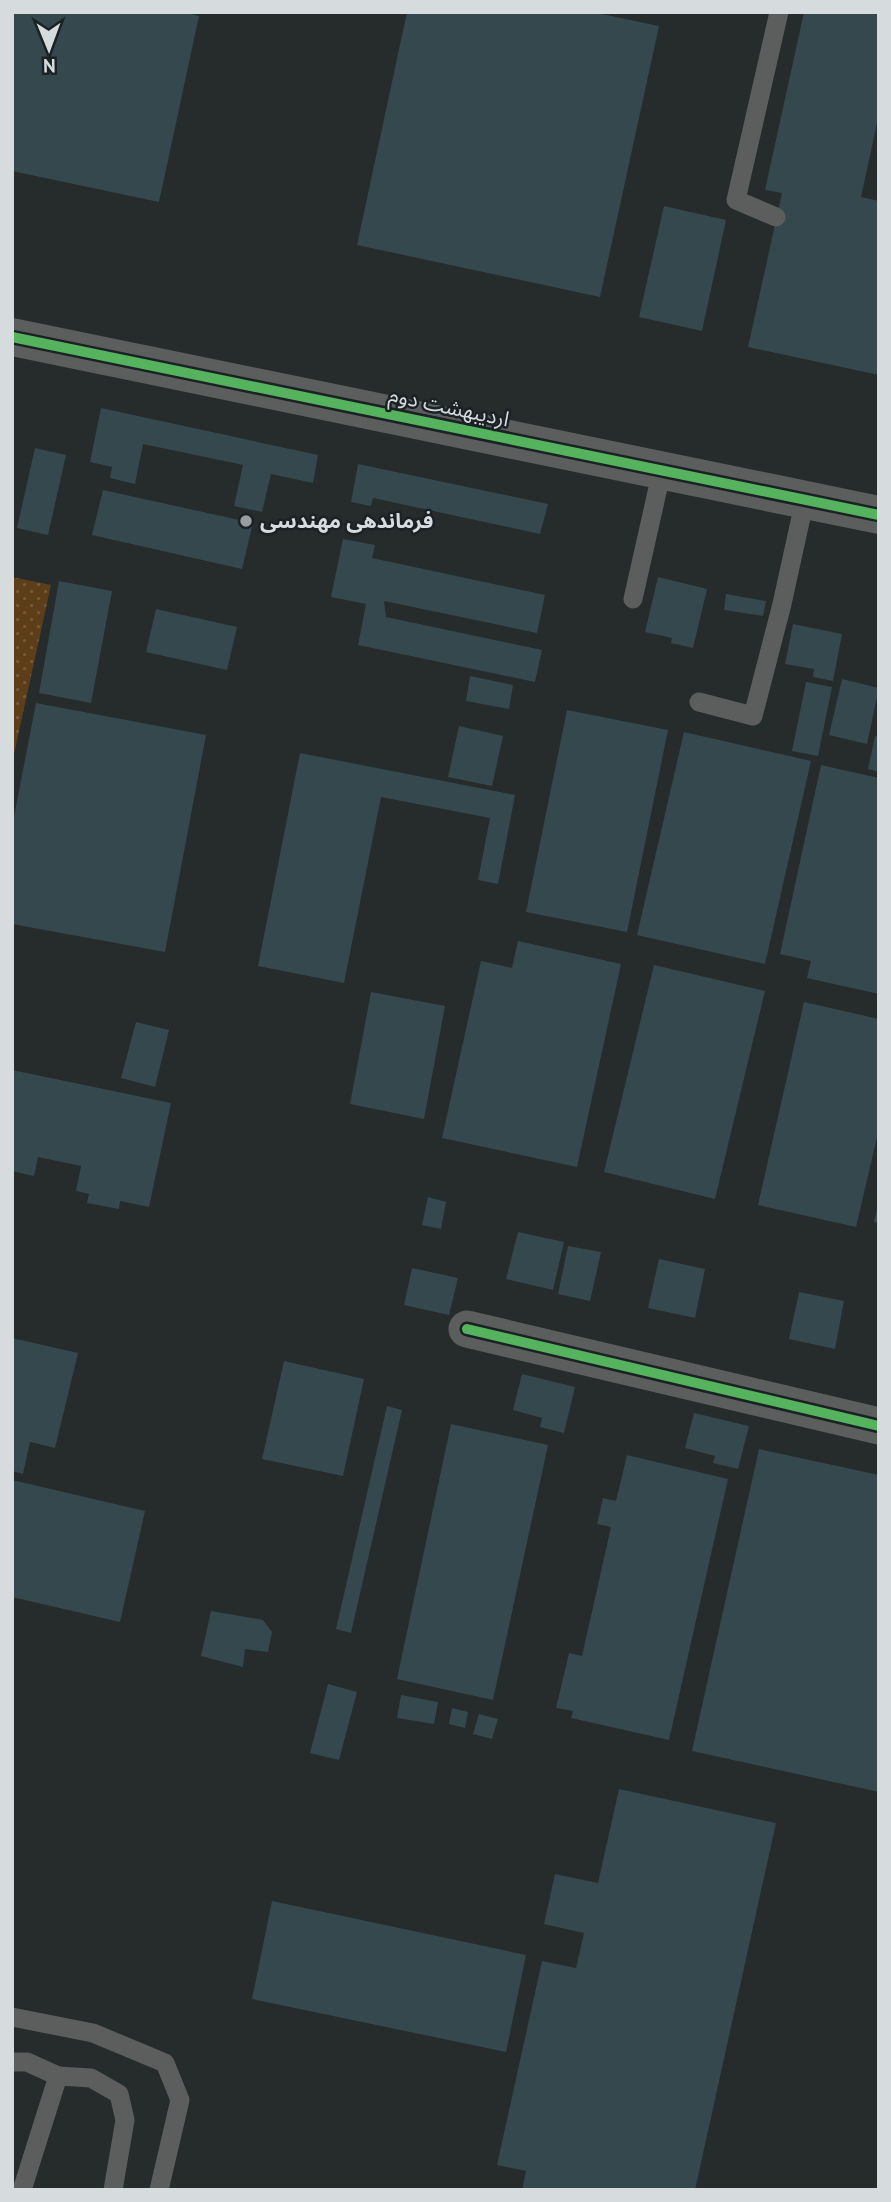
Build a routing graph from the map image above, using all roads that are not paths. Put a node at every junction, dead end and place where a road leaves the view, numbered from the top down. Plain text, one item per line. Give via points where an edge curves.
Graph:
1 (779, 12) edge
2 (776, 217) dead end
3 (12, 337) edge
4 (662, 470) junction
5 (805, 499) junction
6 (879, 514) edge
7 (633, 599) dead end
8 (699, 702) dead end
9 (467, 1329) dead end
10 (879, 1426) edge
11 (12, 2017) edge
12 (12, 2062) edge
13 (58, 2076) junction
14 (22, 2190) edge
15 (113, 2190) edge
16 (159, 2190) edge

1 - 2 lane via 736,200
3 - 4 street, اردیبهشت دوم
4 - 5 street, اردیبهشت دوم
4 - 7 lane
5 - 6 street, اردیبهشت دوم
5 - 8 lane via 753,716
9 - 10 street
11 - 16 lane via 93,2033 165,2063 180,2101
12 - 13 lane via 27,2062
13 - 14 lane
13 - 15 lane via 91,2078 119,2094 125,2120

